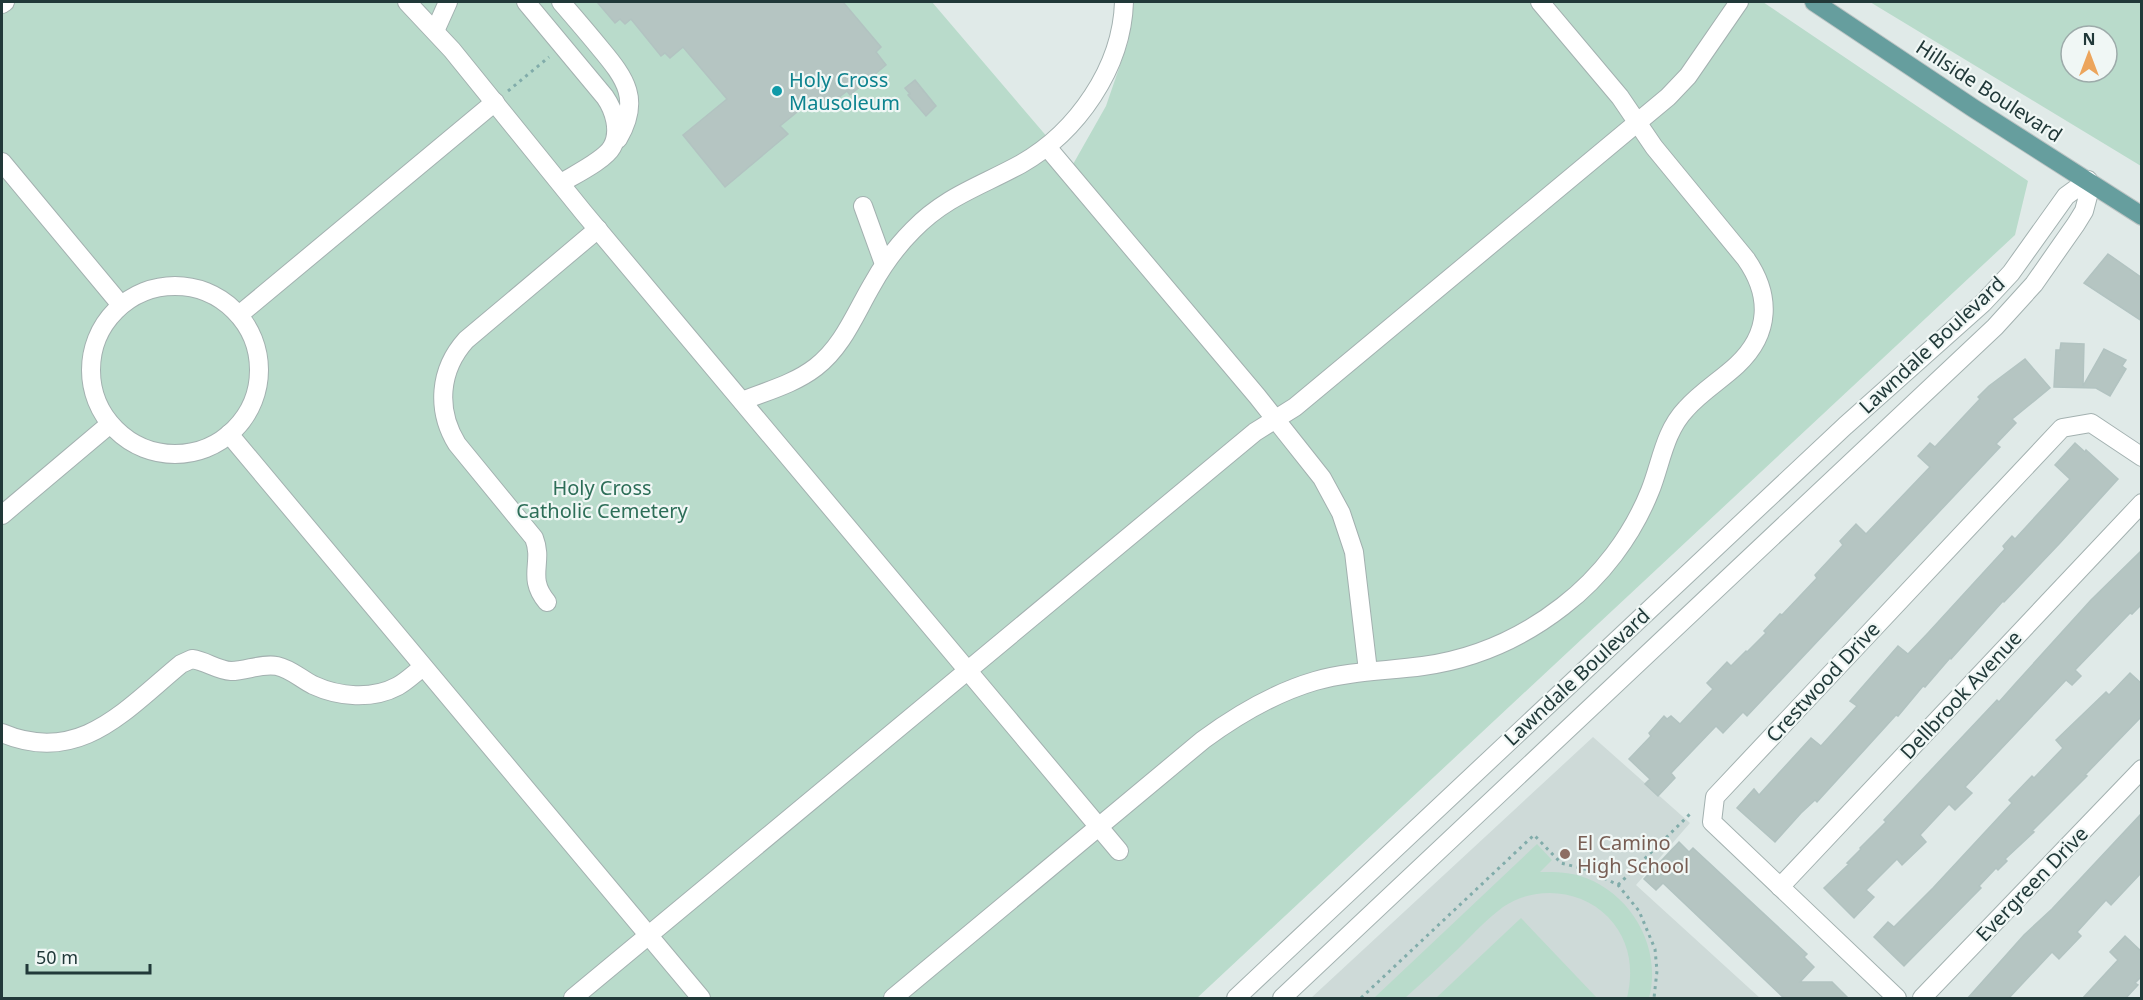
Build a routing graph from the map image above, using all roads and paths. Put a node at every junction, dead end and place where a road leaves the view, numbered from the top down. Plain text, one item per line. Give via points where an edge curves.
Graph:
1 (407, 2) edge
2 (448, 2) edge
3 (526, 2) edge
4 (561, 2) edge
5 (1540, 2) edge
6 (1739, 2) edge
7 (1814, 2) edge
8 (1129, 3) edge
9 (435, 31) junction
10 (562, 45) junction
11 (495, 102) junction
12 (1637, 123) junction
13 (1047, 147) junction
14 (612, 148) junction
15 (2, 162) edge
16 (2088, 180) junction
17 (561, 183) junction
18 (863, 206) dead end
19 (2142, 216) edge
20 (598, 229) junction
21 (884, 264) junction
22 (121, 305) junction
23 (239, 315) junction
24 (742, 400) junction
25 (1275, 419) junction
26 (110, 424) junction
27 (229, 434) junction
28 (2142, 457) edge
29 (2142, 503) edge
30 (2, 515) edge
31 (547, 602) dead end
32 (423, 667) junction
33 (968, 671) junction
34 (1368, 672) junction
35 (2, 734) edge
36 (2142, 769) edge
37 (1690, 814) dead end
38 (1099, 827) junction
39 (1119, 851) dead end
40 (1618, 885) junction
41 (1780, 887) junction
42 (649, 936) junction
43 (573, 999) edge
44 (701, 999) edge
45 (893, 999) edge
46 (1236, 999) edge
47 (1282, 999) edge
48 (1361, 999) edge
49 (1654, 999) edge
50 (1897, 999) edge
51 (1922, 999) edge

1 - 9 street
2 - 9 street
3 - 10 street
4 - 14 street via 627,85 630,98 626,124
5 - 12 street
6 - 12 street via 1688,76
7 - 16 main road, Hillside Boulevard
8 - 13 street via 1098,88
9 - 11 street
10 - 11 path
10 - 14 street via 614,112
11 - 17 street
11 - 23 street
12 - 25 street
12 - 34 street via 1755,272 1764,303 1758,338 1738,364 1677,419 1649,493 1627,535 1564,606 1521,634 1472,656 1421,667
13 - 21 street via 947,202 912,230
13 - 25 street
14 - 17 street
15 - 22 street
16 - 19 main road, Hillside Boulevard
16 - 46 street, Lawndale Boulevard via 2066,196 1983,303 1836,434
16 - 47 street, Lawndale Boulevard via 2084,211 2076,224 2034,284 1995,327
17 - 20 street
18 - 21 street
20 - 24 street
20 - 31 street via 466,340 452,359 444,381 444,414 452,435 534,538 536,582
21 - 24 street via 847,331 818,366 795,381
22 - 23 street via 145,291 183,286 221,299
22 - 26 street via 97,337 90,366 96,398
23 - 27 street via 257,353 258,383 249,410
24 - 33 street
25 - 33 street
25 - 34 street via 1322,478 1345,523 1354,552
26 - 27 street via 136,444 165,453 206,447
26 - 30 street
27 - 32 street
28 - 41 street, Crestwood Drive via 2091,423 2062,429 1715,796 1712,822
29 - 41 street, Dellbrook Avenue
32 - 35 street via 396,687 354,695 320,688 278,666 228,671 192,659 92,733 52,743
32 - 42 street
33 - 38 street
33 - 42 street
34 - 38 street via 1315,681 1242,713 1203,740
36 - 51 street, Evergreen Drive
37 - 40 path
38 - 39 street
38 - 45 street
40 - 48 path via 1588,870 1561,863 1534,835
40 - 49 path via 1639,911 1655,949
41 - 50 street, Crestwood Drive
42 - 43 street
42 - 44 street

